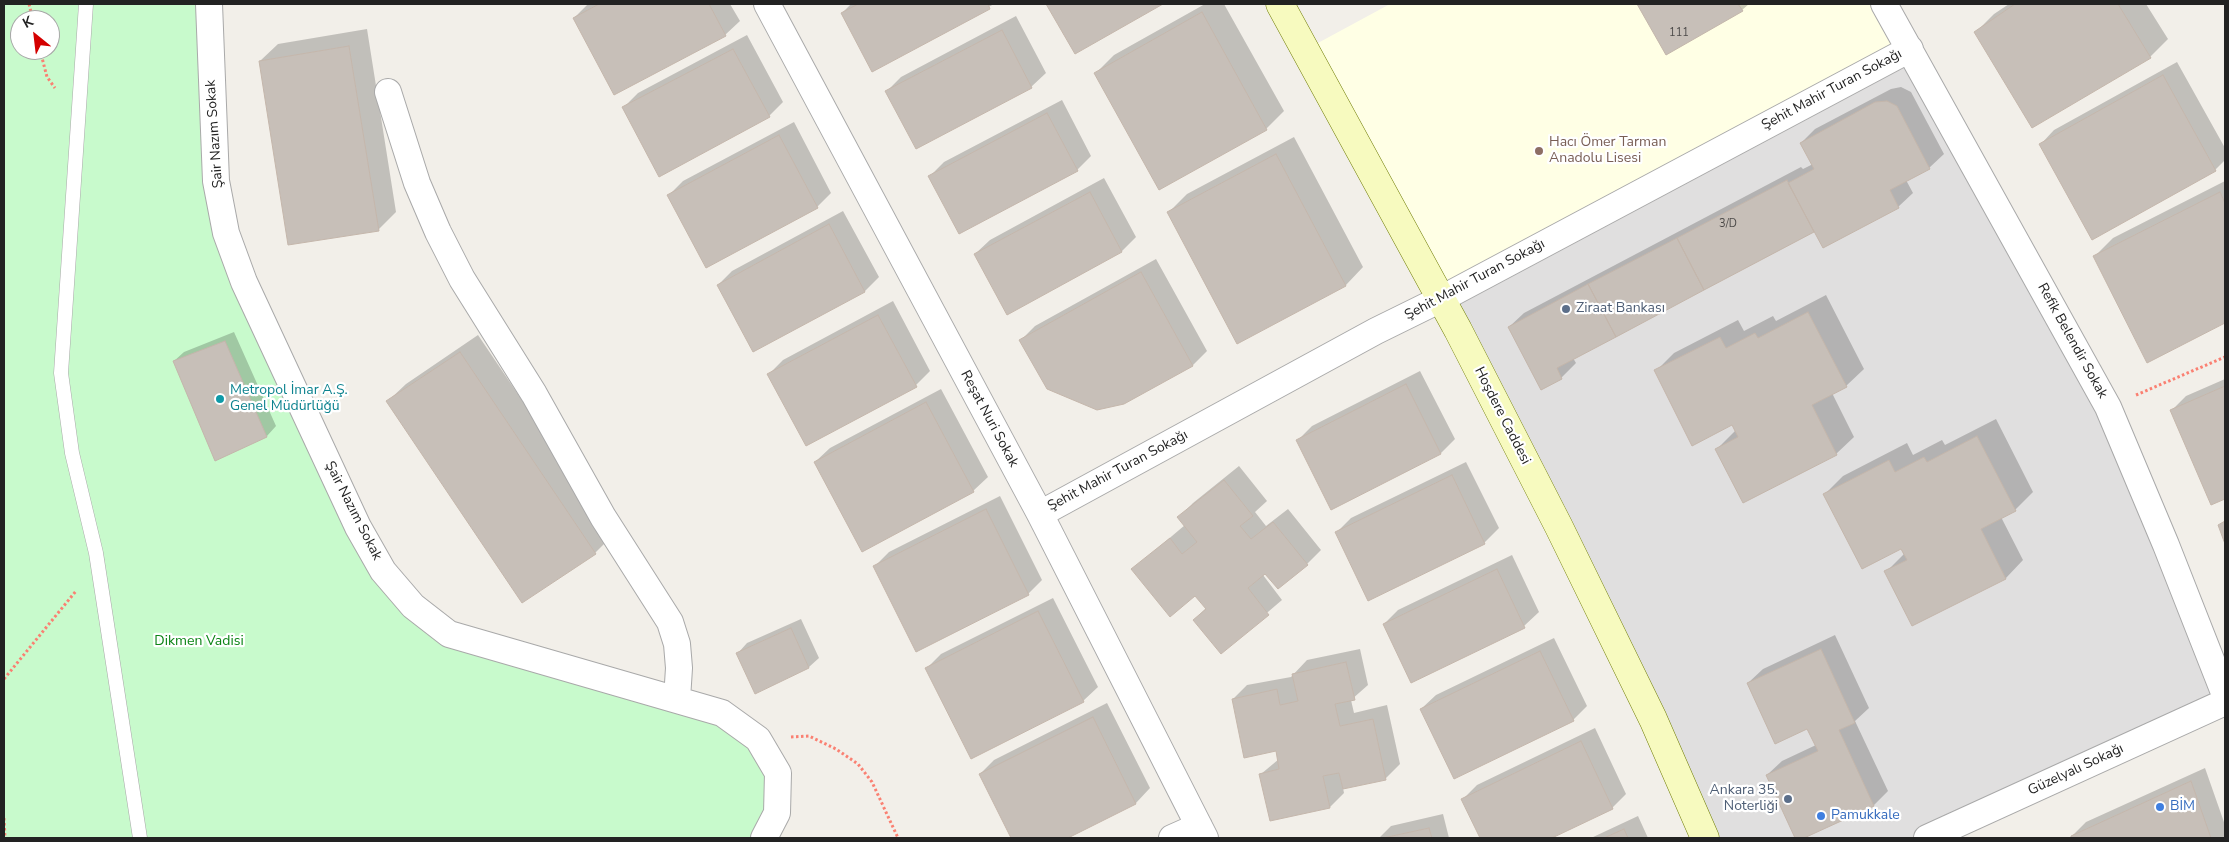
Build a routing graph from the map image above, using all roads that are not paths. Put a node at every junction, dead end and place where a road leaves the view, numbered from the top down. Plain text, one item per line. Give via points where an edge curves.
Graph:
1 (86, 4) edge
2 (209, 4) edge
3 (767, 4) edge
4 (1280, 4) edge
5 (1884, 4) edge
6 (1910, 49) junction
7 (388, 92) dead end
8 (1441, 299) junction
9 (1040, 514) junction
10 (2225, 695) edge
11 (677, 699) junction
12 (2225, 702) edge
13 (1202, 832) edge
14 (140, 838) edge
15 (764, 838) edge
16 (1172, 838) edge
17 (1705, 838) edge
18 (1927, 838) edge

1 - 14 lane via 61,372 72,453 97,561
2 - 11 street, Şair Nazım Sokak via 216,181 226,232 244,282 358,527 383,571 413,606 449,634
3 - 9 street, Reşat Nuri Sokak
4 - 8 main road, Hoşdere Caddesi
5 - 6 street, Refik Belendir Sokak
6 - 8 street, Şehit Mahir Turan Sokağı
6 - 10 street, Refik Belendir Sokak via 2108,407
7 - 11 street via 417,183 462,279 534,394 603,517 670,622 677,644
8 - 9 street, Şehit Mahir Turan Sokağı via 1376,331
8 - 17 main road, Hoşdere Caddesi via 1614,636
9 - 13 street, Reşat Nuri Sokak
11 - 15 street, Şair Nazım Sokak via 722,713 758,739 778,773 778,813
12 - 18 street, Güzelyalı Sokağı
13 - 16 street

